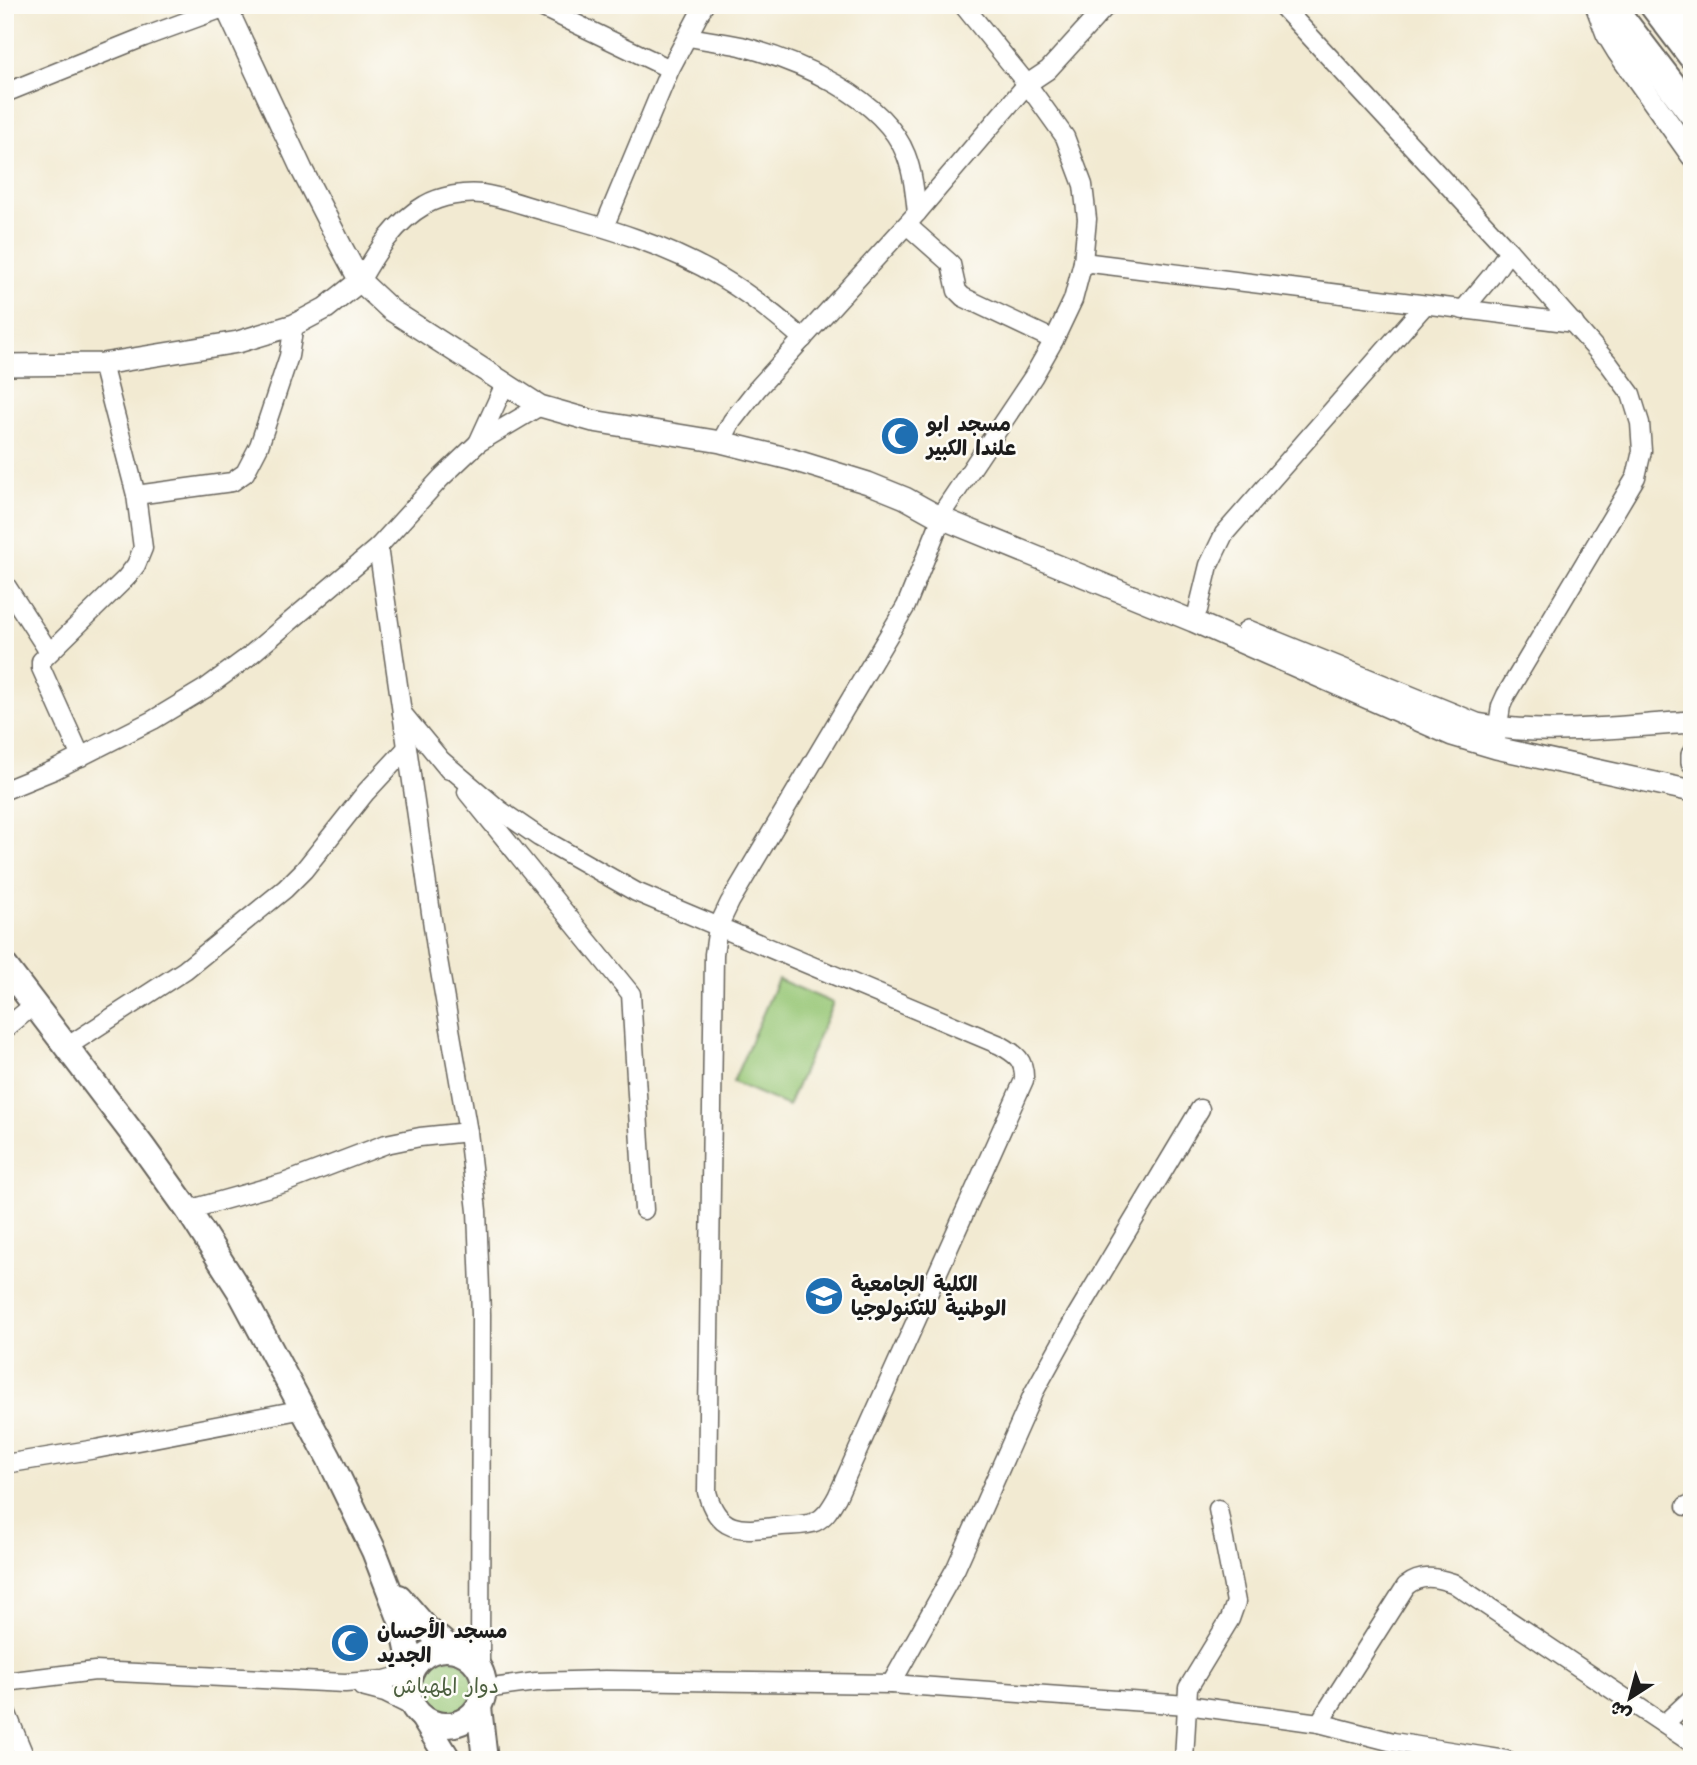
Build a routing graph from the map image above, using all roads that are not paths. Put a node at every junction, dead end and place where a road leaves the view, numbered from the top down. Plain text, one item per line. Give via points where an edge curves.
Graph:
1 (537, 5) edge
2 (704, 5) edge
3 (963, 5) edge
4 (1107, 5) edge
5 (1281, 5) edge
6 (1596, 5) edge
7 (1610, 5) edge
8 (1654, 5) edge
9 (1674, 5) edge
10 (226, 6) edge
11 (1692, 25) edge
12 (688, 37) junction
13 (1692, 55) edge
14 (670, 69) junction
15 (1027, 84) junction
16 (5, 93) edge
17 (1692, 112) edge
18 (1692, 156) edge
19 (912, 219) junction
20 (604, 227) junction
21 (1509, 251) junction
22 (1083, 262) junction
23 (360, 281) junction
24 (1424, 306) junction
25 (1463, 310) junction
26 (1574, 324) junction
27 (294, 325) junction
28 (803, 339) junction
29 (1054, 340) junction
30 (102, 364) junction
31 (5, 365) edge
32 (505, 384) junction
33 (540, 406) junction
34 (721, 442) junction
35 (478, 443) junction
36 (136, 495) junction
37 (944, 512) junction
38 (378, 547) junction
39 (5, 583) edge
40 (1198, 610) junction
41 (49, 652) junction
42 (402, 713) junction
43 (1692, 722) edge
44 (1496, 738) junction
45 (407, 748) junction
46 (1692, 755) edge
47 (80, 757) junction
48 (442, 761) junction
49 (1692, 762) edge
50 (5, 790) edge
51 (1692, 791) edge
52 (718, 928) junction
53 (5, 966) edge
54 (36, 1003) junction
55 (5, 1029) edge
56 (68, 1046) junction
57 (1200, 1109) dead end
58 (468, 1132) junction
59 (188, 1210) junction
60 (644, 1210) dead end
61 (304, 1409) junction
62 (5, 1464) edge
63 (1218, 1510) dead end
64 (388, 1583) junction
65 (450, 1648) junction
66 (411, 1671) junction
67 (5, 1682) edge
68 (345, 1683) junction
69 (891, 1684) junction
70 (481, 1688) junction
71 (1692, 1698) edge
72 (1187, 1705) junction
73 (5, 1709) edge
74 (418, 1712) junction
75 (1320, 1723) junction
76 (1664, 1724) junction
77 (1692, 1743) edge
78 (26, 1760) edge
79 (450, 1760) edge
80 (485, 1760) edge
81 (1184, 1760) edge
82 (1506, 1760) edge

1 - 14 street
2 - 12 street
3 - 15 street
4 - 15 street via 1048,70
5 - 21 street
6 - 18 street via 1618,52
7 - 17 highway
8 - 13 highway
9 - 11 street
10 - 16 street
10 - 23 street via 302,170
12 - 14 street
12 - 19 street via 789,61 867,105 892,130 906,155
14 - 20 street
15 - 19 street
15 - 22 street via 1065,137 1083,186 1087,219
19 - 28 street
19 - 29 street via 951,264 957,291 963,297
20 - 23 street via 481,194 452,196 426,204 400,224 380,246
20 - 28 street via 673,252 723,278
21 - 25 street
21 - 26 street
22 - 24 street
22 - 29 street via 1073,300
23 - 27 street via 326,309
23 - 32 street via 391,310
24 - 25 street
24 - 40 street via 1224,534 1209,565
25 - 26 street
26 - 44 street via 1631,394 1642,451 1624,500 1506,695
27 - 30 street via 238,342
27 - 36 street via 274,406 245,473 232,482
28 - 34 street via 742,407
29 - 37 street
30 - 31 street
30 - 36 street
32 - 33 street
32 - 35 street
33 - 34 street via 593,422
33 - 35 street
34 - 37 street via 868,483
35 - 38 street
36 - 41 street via 143,548 136,565
37 - 40 street
37 - 44 street via 1426,726
37 - 52 street via 906,606
38 - 42 street
38 - 47 street via 206,688
39 - 41 street
40 - 44 street via 1459,718
41 - 47 street via 41,668
42 - 45 street
42 - 48 street
43 - 44 street via 1547,730
44 - 51 street
45 - 56 street via 285,889 185,970
45 - 58 street
46 - 49 street
47 - 50 street
48 - 52 street via 501,811 574,858
48 - 60 street via 631,994
52 - 52 street via 707,1492 719,1516 741,1531 814,1523 828,1513 1024,1080 1025,1066 1017,1054 1000,1045
53 - 54 main road
54 - 55 street
54 - 56 main road
56 - 59 main road
57 - 69 street via 1034,1392 956,1568
58 - 59 street via 386,1144 284,1183
58 - 70 street via 481,1314
59 - 61 main road via 239,1290
61 - 62 street
61 - 64 main road
63 - 72 street via 1236,1602 1188,1688
64 - 65 main road via 411,1613
64 - 66 main road via 403,1626
65 - 66 main road via 428,1653
65 - 70 main road via 472,1659
66 - 68 street via 385,1680
66 - 74 main road via 408,1692
67 - 68 street via 95,1671
68 - 74 street via 385,1693
69 - 70 street via 605,1680
69 - 72 street
70 - 74 main road via 468,1719 453,1725 437,1725
70 - 80 main road
71 - 76 street
72 - 75 street
72 - 81 street
73 - 78 street
74 - 79 main road
75 - 76 street via 1406,1586 1425,1577 1453,1583
75 - 82 street via 1393,1742
76 - 77 street

